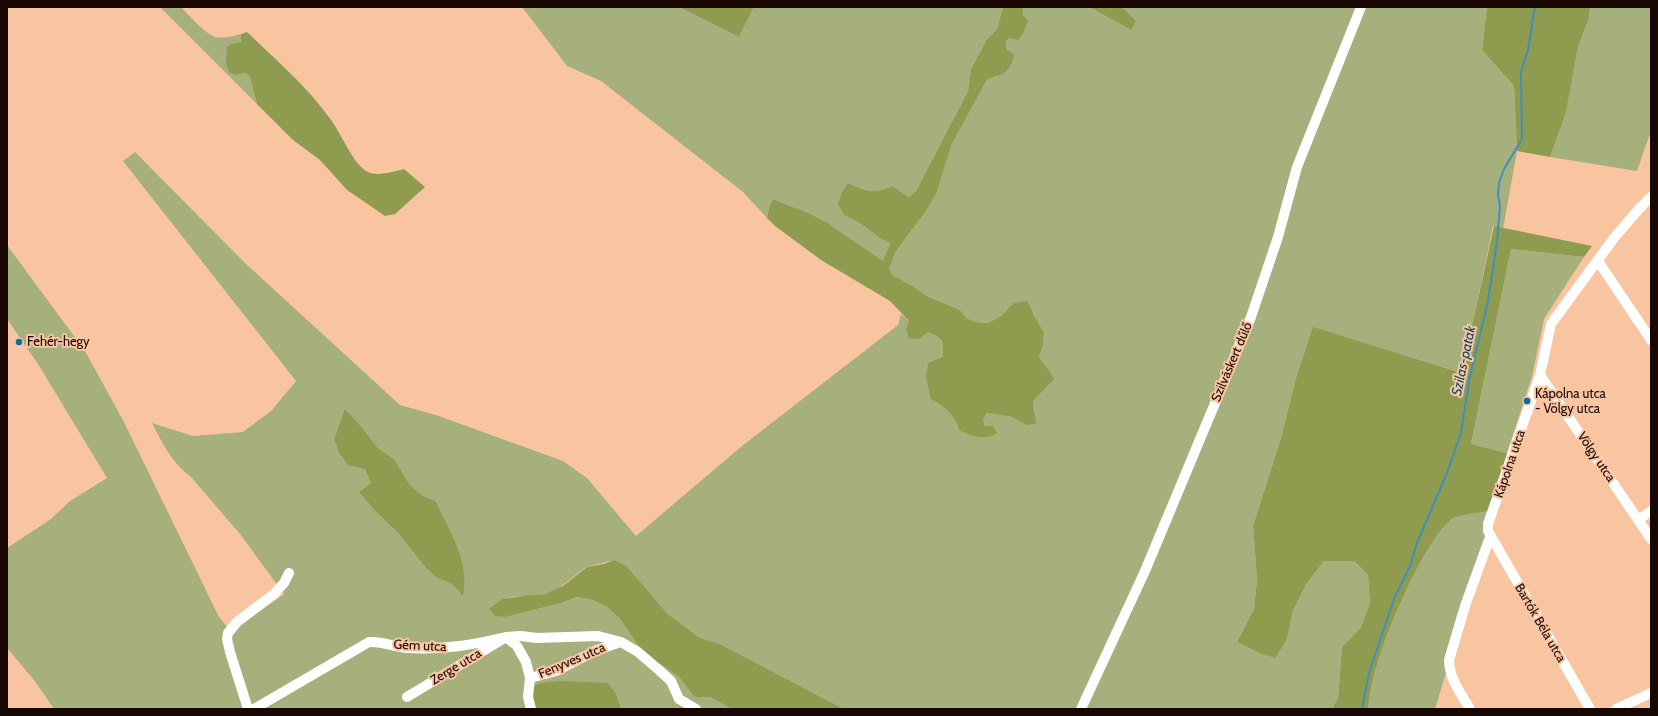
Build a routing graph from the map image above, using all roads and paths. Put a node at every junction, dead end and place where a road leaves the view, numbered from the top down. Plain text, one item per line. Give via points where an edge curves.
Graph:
1 (1361, 7) edge
2 (1651, 197) edge
3 (1598, 261) junction
4 (1651, 340) edge
5 (1540, 375) junction
6 (1651, 511) edge
7 (1638, 520) junction
8 (1490, 537) junction
9 (1651, 539) edge
10 (289, 573) dead end
11 (506, 637) junction
12 (621, 642) junction
13 (530, 678) junction
14 (1651, 693) edge
15 (407, 697) dead end
16 (248, 709) edge
17 (254, 709) edge
18 (531, 709) edge
19 (696, 709) edge
20 (1081, 709) edge
21 (1470, 709) edge
22 (1590, 709) edge
23 (1616, 709) edge

1 - 20 street, Szilváskert dűlő via 1297,167 1251,317 1145,571
2 - 3 street, Kápolna utca via 1628,221
3 - 4 street
3 - 5 street, Kápolna utca via 1552,324
5 - 7 street, Völgy utca
5 - 8 street, Kápolna utca via 1488,524
6 - 7 street
7 - 9 street, Völgy utca
8 - 21 street, Kápolna utca via 1449,660 1453,679
8 - 22 street, Bartók Béla utca
10 - 16 street via 274,594 237,622 228,633 230,652
11 - 12 street, Fenyves utca via 598,636
11 - 13 street via 517,646 526,662
11 - 15 street, Zerge utca
11 - 17 street, Gém utca via 457,648 406,648 369,642
12 - 13 street, Fenyves utca via 597,650 556,671
12 - 19 street, Fenyves utca via 638,652 659,670 671,681 679,699
13 - 18 street, Fenyves utca via 528,697
14 - 23 street

